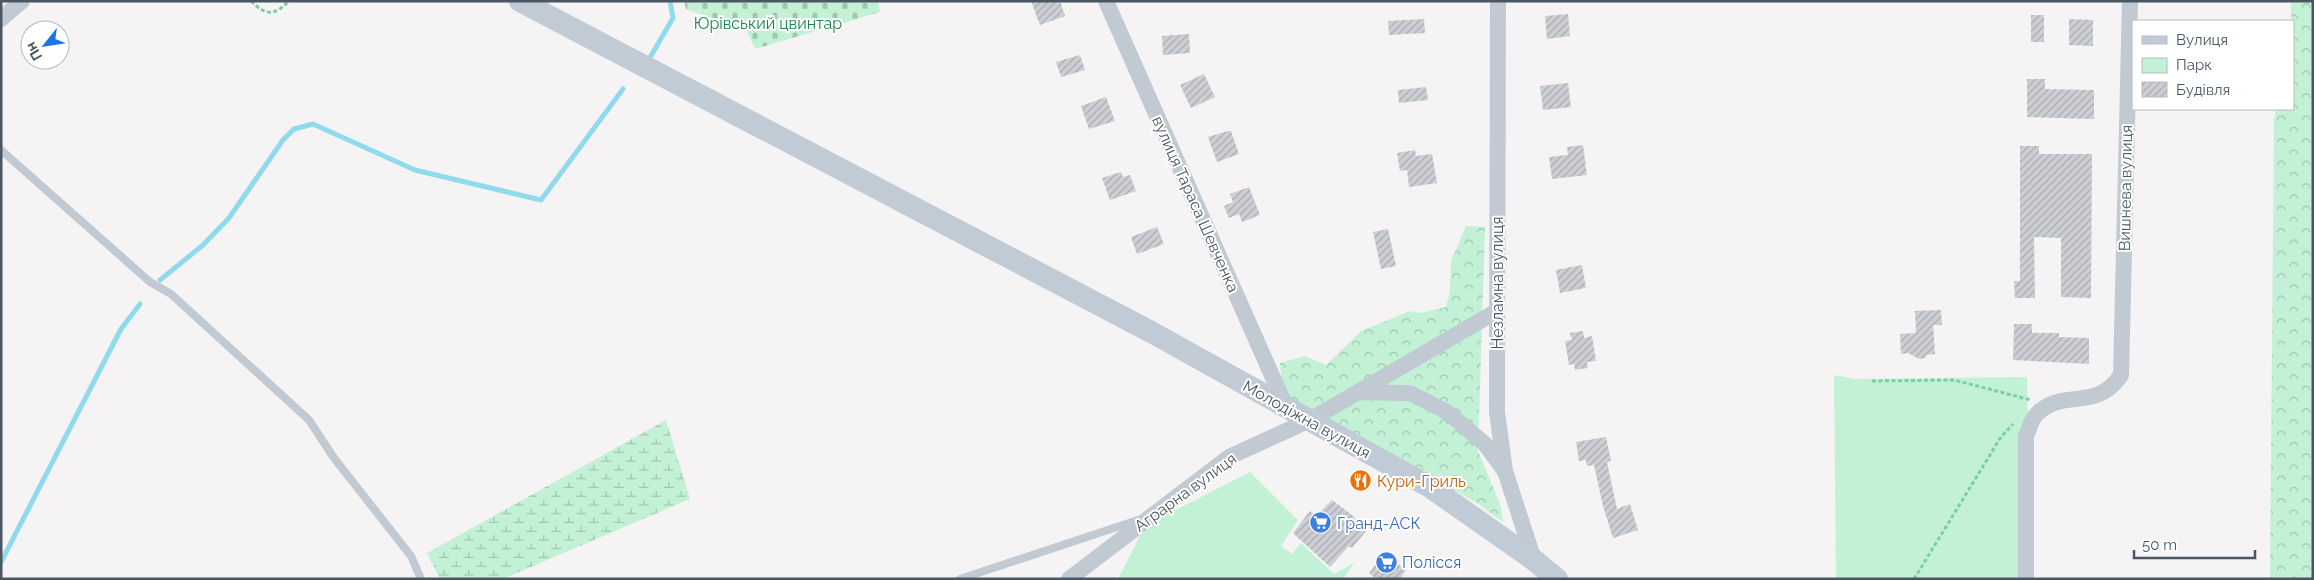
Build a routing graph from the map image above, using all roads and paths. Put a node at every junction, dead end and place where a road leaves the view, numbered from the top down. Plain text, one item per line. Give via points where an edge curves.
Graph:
1 (22, 1) edge
2 (251, 1) edge
3 (288, 1) edge
4 (520, 1) edge
5 (1106, 1) edge
6 (1498, 1) edge
7 (2130, 1) edge
8 (1, 19) edge
9 (1, 150) edge
10 (1497, 311) junction
11 (1872, 381) dead end
12 (1359, 392) junction
13 (2032, 400) junction
14 (2051, 403) junction
15 (1286, 407) junction
16 (2026, 407) dead end
17 (1310, 420) junction
18 (2015, 422) dead end
19 (1505, 471) junction
20 (1152, 515) junction
21 (1534, 560) junction
22 (421, 579) edge
23 (960, 579) edge
24 (1069, 579) edge
25 (1556, 579) edge
26 (1914, 579) edge
27 (2026, 579) edge

1 - 8 street
2 - 3 path via 260,10 270,13 281,9
4 - 15 street, Молодіжна вулиця
5 - 15 street, вулиця Тараса Шевченка
6 - 10 street, Незламна вулиця
7 - 14 street, Вишнева вулиця via 2121,375 2099,396
9 - 22 lane via 150,282 172,294 309,420 334,458 411,556
10 - 12 street, Аграрна вулиця
10 - 19 street, Незламна вулиця via 1498,412
11 - 13 path via 1954,380
12 - 17 street, Аграрна вулиця
12 - 19 street via 1410,393 1447,412 1485,444
13 - 14 path
13 - 16 path
14 - 27 street via 2035,416 2026,436
15 - 17 street, Молодіжна вулиця
17 - 20 street, Аграрна вулиця via 1229,457
17 - 21 street, Молодіжна вулиця via 1430,487
18 - 26 path via 2001,436
19 - 21 street, Незламна вулиця
20 - 23 lane
20 - 24 street, Аграрна вулиця
21 - 25 street, Молодіжна вулиця

